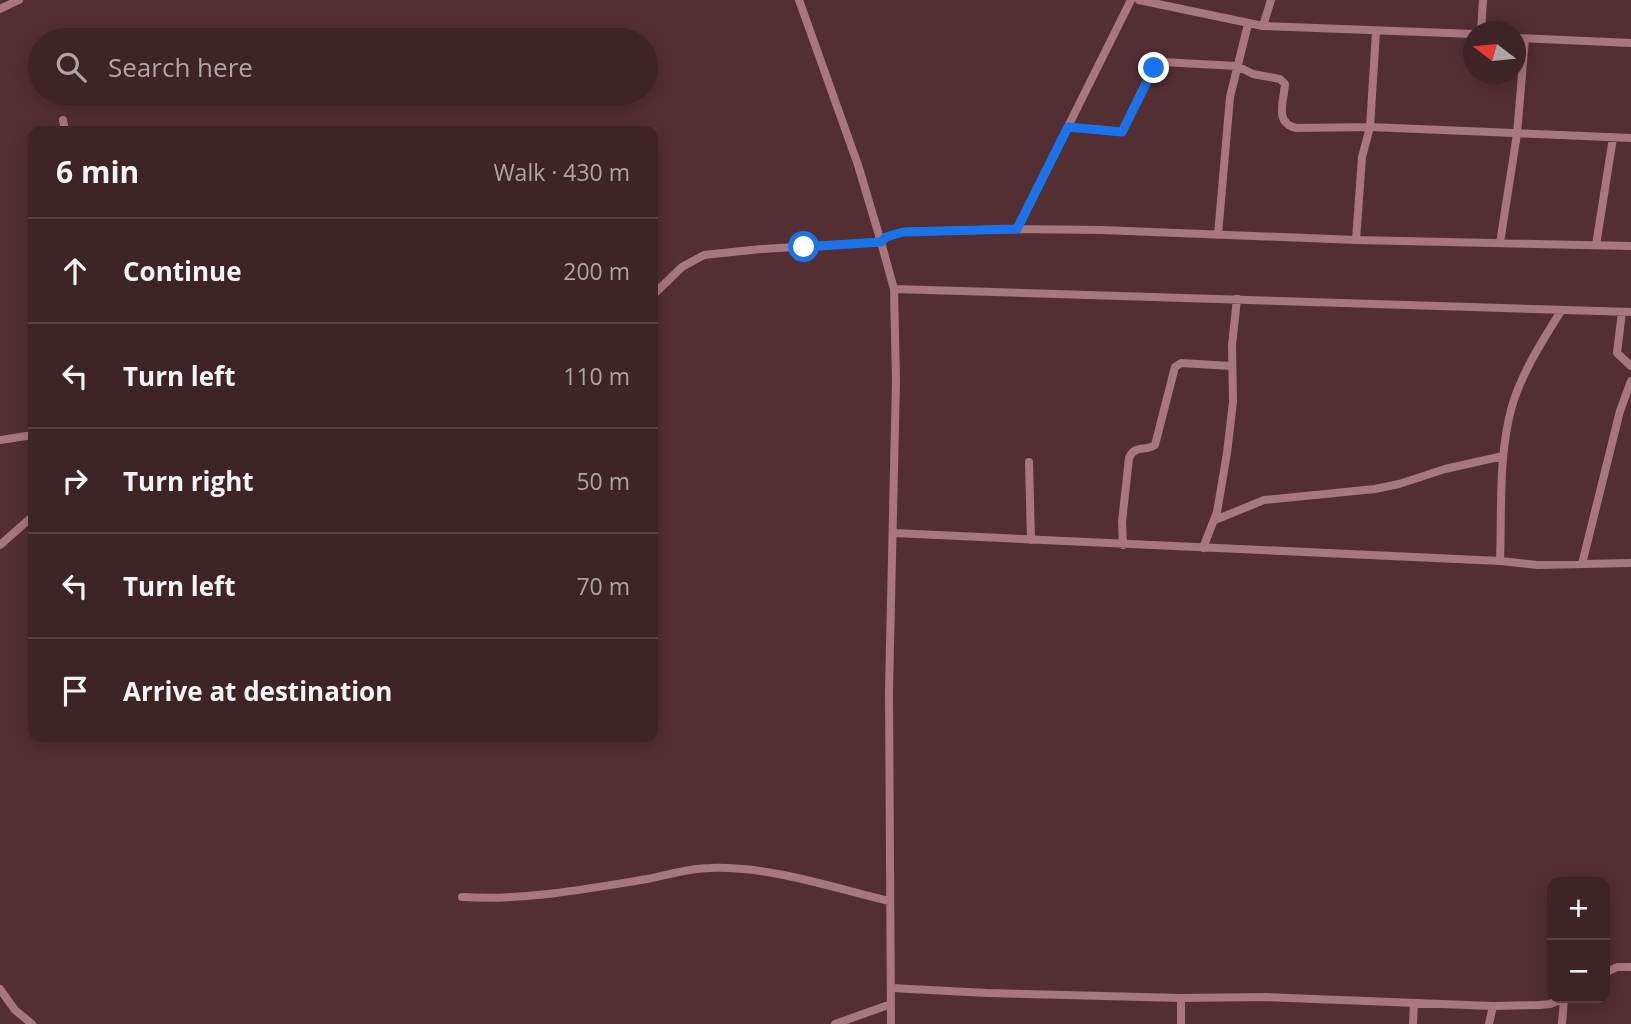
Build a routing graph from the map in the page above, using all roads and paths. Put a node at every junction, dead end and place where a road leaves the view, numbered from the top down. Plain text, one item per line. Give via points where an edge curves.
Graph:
1 (19, 0) edge
2 (799, 0) edge
3 (1132, 0) edge
4 (1139, 0) edge
5 (1271, 0) edge
6 (1483, 0) edge
7 (0, 9) edge
8 (1482, 21) edge
9 (1248, 24) junction
10 (1263, 26) junction
11 (1376, 32) junction
12 (1463, 34) edge
13 (1526, 39) edge
14 (1631, 43) edge
15 (1237, 66) junction
16 (1521, 84) edge
17 (63, 120) dead end
18 (64, 126) edge
19 (1068, 127) junction
20 (1370, 127) junction
21 (1517, 134) junction
22 (1613, 138) junction
23 (1631, 138) edge
24 (1017, 229) junction
25 (1219, 235) junction
26 (1356, 240) junction
27 (881, 242) junction
28 (1500, 243) junction
29 (1596, 245) junction
30 (1631, 246) edge
31 (894, 289) junction
32 (658, 290) edge
33 (1237, 299) junction
34 (1561, 311) junction
35 (1626, 312) edge
36 (1231, 366) junction
37 (1631, 366) edge
38 (1631, 381) edge
39 (28, 436) edge
40 (0, 440) edge
41 (1503, 456) junction
42 (1029, 462) dead end
43 (28, 520) edge
44 (1215, 520) junction
45 (894, 533) junction
46 (1031, 540) junction
47 (0, 545) edge
48 (1122, 545) junction
49 (1203, 548) junction
50 (1500, 561) junction
51 (1631, 563) edge
52 (1582, 564) junction
53 (462, 897) dead end
54 (888, 901) junction
55 (1631, 967) edge
56 (1610, 970) edge
57 (891, 988) junction
58 (0, 989) edge
59 (1181, 998) junction
60 (1414, 1003) junction
61 (1547, 1003) edge
62 (1564, 1003) edge
63 (891, 1004) junction
64 (1493, 1006) junction
65 (32, 1024) edge
66 (835, 1024) edge
67 (891, 1024) edge
68 (1181, 1024) edge
69 (1413, 1024) edge
70 (1489, 1024) edge
71 (1562, 1024) edge

1 - 7 street
2 - 27 street
3 - 19 street
4 - 9 street
5 - 10 street
6 - 8 street
9 - 10 street
9 - 15 street
10 - 11 street
11 - 12 street
11 - 20 street
13 - 14 street
15 - 19 street via 1158,64 1122,132
15 - 20 street via 1284,81 1282,117 1291,127
15 - 25 street via 1230,97
16 - 21 street
17 - 18 street
19 - 24 street
20 - 21 street
20 - 26 street via 1362,157
21 - 22 street
21 - 28 street
22 - 23 street
22 - 29 street
24 - 25 street
24 - 27 street via 903,232
25 - 26 street
26 - 28 street
27 - 31 street
27 - 32 street via 704,256 682,267
28 - 29 street
29 - 30 street
31 - 33 street
31 - 45 street
33 - 34 street
33 - 36 street
34 - 35 street
34 - 41 street via 1518,390
35 - 37 street via 1617,353
36 - 44 street via 1231,420
36 - 48 street via 1181,363 1175,367 1156,442 1150,448 1134,450 1129,458
38 - 52 street
39 - 40 street
41 - 44 street via 1375,489 1264,500
41 - 50 street
42 - 46 street
43 - 47 street
44 - 49 street
45 - 46 street
45 - 54 street
46 - 48 street
48 - 49 street
49 - 50 street
50 - 52 street
51 - 52 street
53 - 54 street via 503,899 712,867 802,879
54 - 57 street
55 - 56 street
57 - 59 street
57 - 63 street
58 - 65 street
59 - 60 street
59 - 68 street
60 - 64 street
60 - 69 street
61 - 64 street
62 - 71 street
63 - 66 street
63 - 67 street
64 - 70 street

